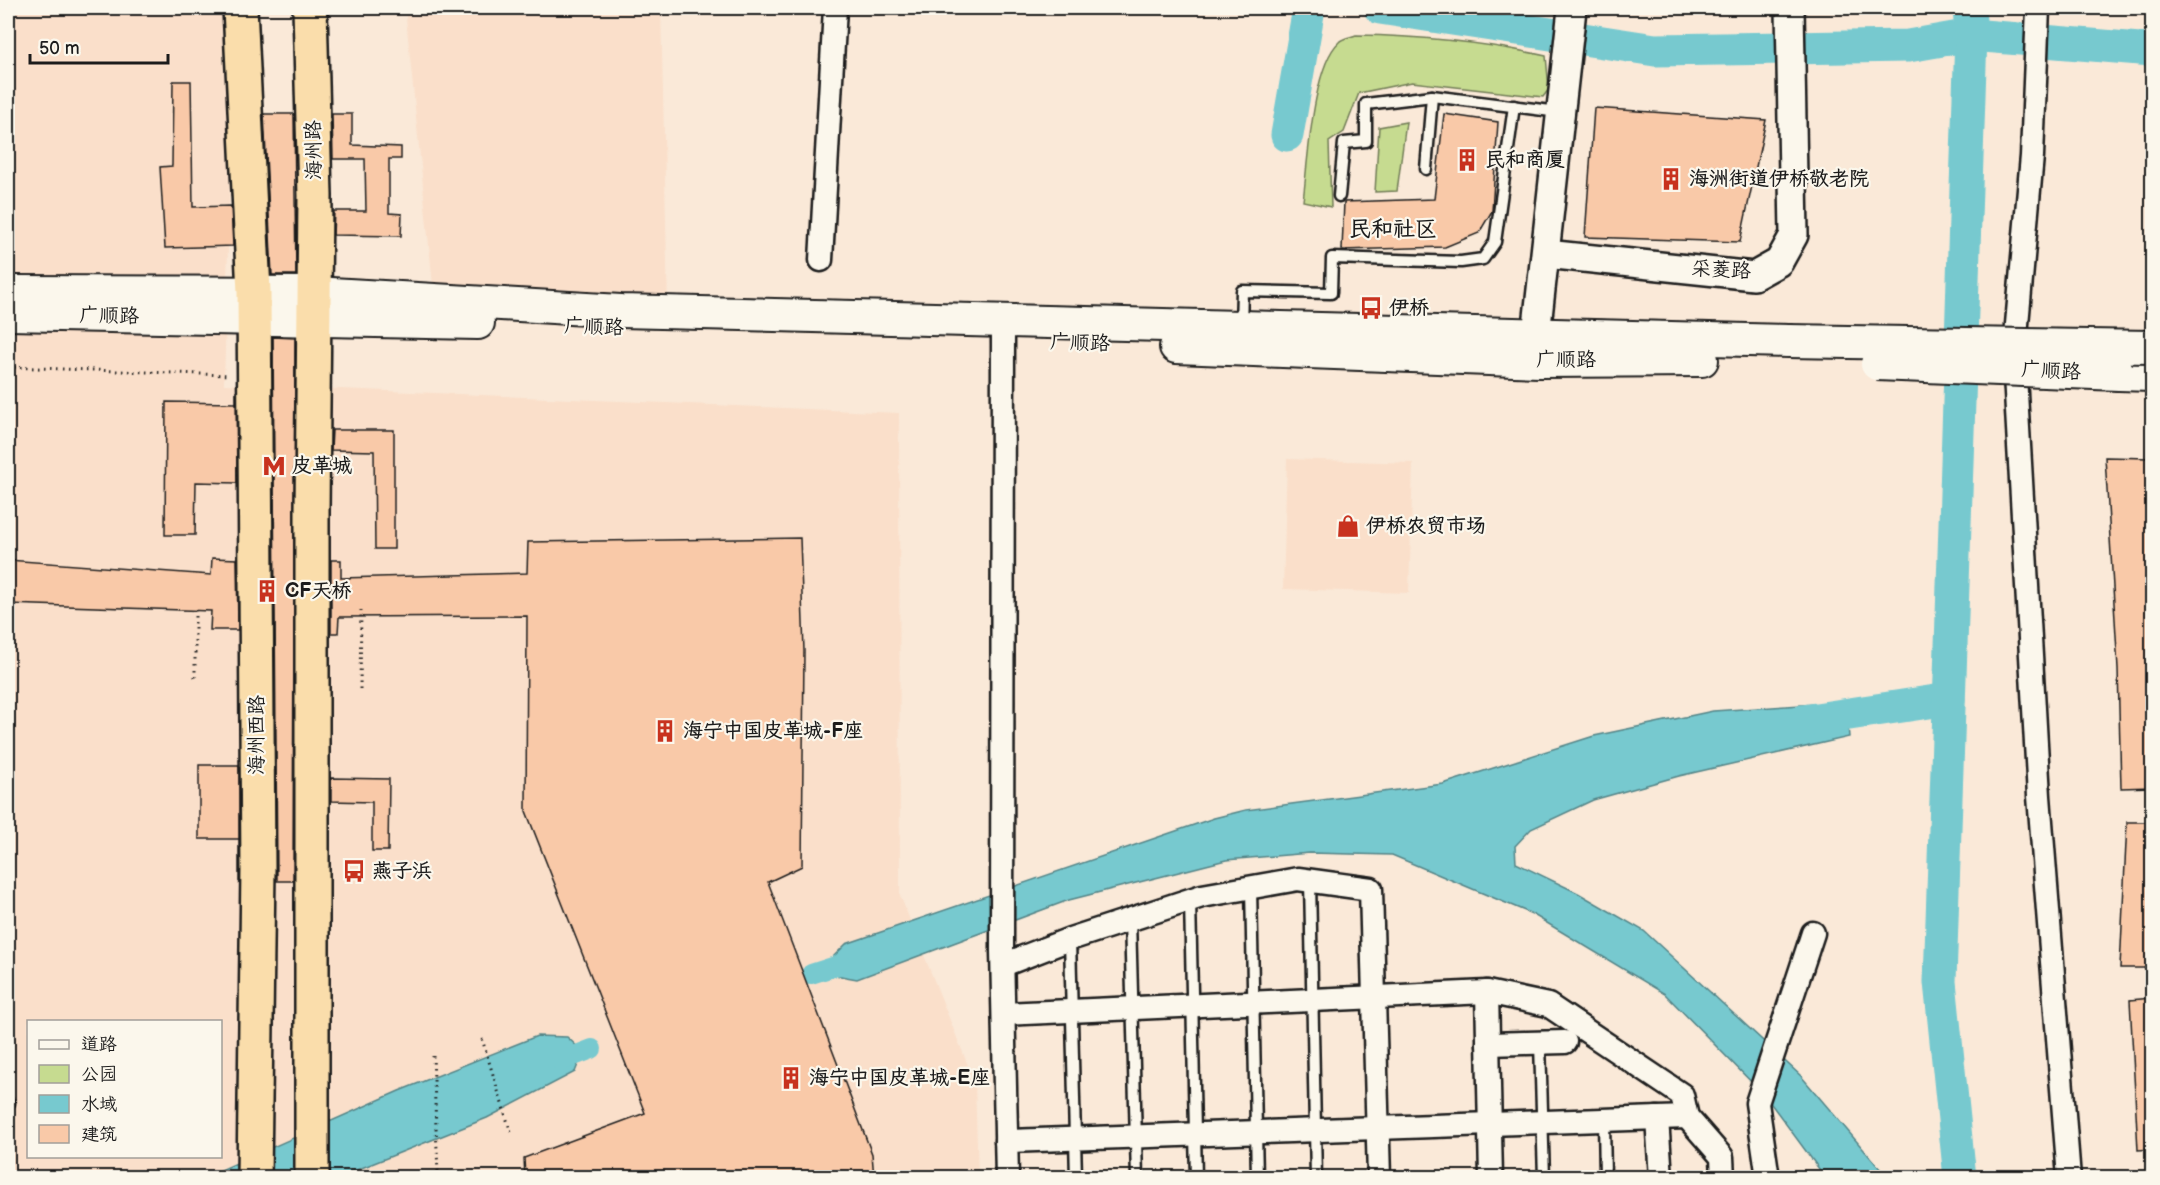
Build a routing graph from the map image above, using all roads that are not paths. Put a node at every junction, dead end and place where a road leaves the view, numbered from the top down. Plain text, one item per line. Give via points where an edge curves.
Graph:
1 (240, 8) edge
2 (310, 8) edge
3 (835, 8) edge
4 (1790, 8) edge
5 (2038, 8) edge
6 (1572, 9) edge
7 (1432, 96) junction
8 (1514, 106) junction
9 (1563, 112) junction
10 (1426, 170) dead end
11 (1339, 196) dead end
12 (1546, 254) junction
13 (821, 260) dead end
14 (8, 292) edge
15 (314, 306) junction
16 (254, 307) junction
17 (8, 314) edge
18 (1003, 331) junction
19 (1536, 335) junction
20 (1240, 338) junction
21 (2152, 347) edge
22 (1785, 350) junction
23 (2152, 375) edge
24 (1310, 881) junction
25 (1251, 888) junction
26 (1190, 900) junction
27 (1130, 919) junction
28 (1813, 933) dead end
29 (1070, 939) junction
30 (1003, 958) junction
31 (1486, 992) junction
32 (1374, 997) junction
33 (1312, 1000) junction
34 (1253, 1002) junction
35 (1192, 1005) junction
36 (1133, 1008) junction
37 (1072, 1011) junction
38 (1004, 1014) junction
39 (1565, 1042) dead end
40 (1540, 1043) junction
41 (1488, 1044) junction
42 (1687, 1117) junction
43 (1657, 1118) junction
44 (1604, 1120) junction
45 (1542, 1122) junction
46 (1490, 1124) junction
47 (1378, 1127) junction
48 (1315, 1130) junction
49 (1256, 1132) junction
50 (1195, 1134) junction
51 (1136, 1136) junction
52 (1075, 1138) junction
53 (1006, 1141) junction
54 (254, 1178) edge
55 (312, 1178) edge
56 (1007, 1178) edge
57 (1076, 1178) edge
58 (1137, 1178) edge
59 (1196, 1178) edge
60 (1257, 1178) edge
61 (1316, 1178) edge
62 (1379, 1178) edge
63 (1491, 1178) edge
64 (1544, 1178) edge
65 (1605, 1178) edge
66 (1660, 1178) edge
67 (1722, 1178) edge
68 (1768, 1178) edge
69 (2069, 1178) edge

1 - 16 highway
2 - 15 highway, 海州路
3 - 13 street
4 - 12 street, 采菱路 via 1794,235 1779,262 1754,276
5 - 69 street via 2014,358 2039,796
6 - 9 street
7 - 8 lane
7 - 10 lane
7 - 11 lane via 1366,104 1366,141 1344,143
8 - 9 lane
8 - 20 lane via 1495,242 1483,259 1461,262 1332,258 1331,293 1242,291
9 - 12 street
12 - 19 street
14 - 16 main road, 广顺路
15 - 16 main road, 广顺路
15 - 18 main road, 广顺路 via 621,311
15 - 55 highway
16 - 17 main road, 广顺路
16 - 54 highway, 海州西路 via 258,869
18 - 20 main road, 广顺路
18 - 30 street
19 - 20 main road, 广顺路
19 - 22 main road, 广顺路
20 - 22 main road, 广顺路 via 1539,361
21 - 22 main road, bridge
22 - 23 main road, 广顺路, bridge
24 - 25 street via 1298,879
24 - 32 street via 1371,889
24 - 33 lane
25 - 26 street
25 - 34 lane
26 - 27 street
26 - 35 lane
27 - 29 street
27 - 36 lane
28 - 68 street via 1757,1103
29 - 30 street
29 - 37 lane
30 - 38 street
31 - 32 street
31 - 41 street
31 - 42 street via 1548,1005 1682,1095
32 - 33 street
32 - 47 street
33 - 34 street
33 - 48 lane
34 - 35 street
34 - 49 lane
35 - 36 street
35 - 50 lane
36 - 37 street
36 - 51 lane
37 - 38 street
37 - 52 lane
38 - 53 street
39 - 40 street
40 - 41 street
40 - 45 lane
41 - 46 street
42 - 43 street
42 - 67 street via 1722,1157
43 - 44 street
43 - 66 street
44 - 45 street
44 - 65 lane
45 - 46 street
45 - 64 lane
46 - 47 street
46 - 63 street
47 - 48 street
47 - 62 street
48 - 49 street
48 - 61 lane
49 - 50 street
49 - 60 lane
50 - 51 street
50 - 59 lane
51 - 52 street
51 - 58 lane
52 - 53 street
52 - 57 lane
53 - 56 street

